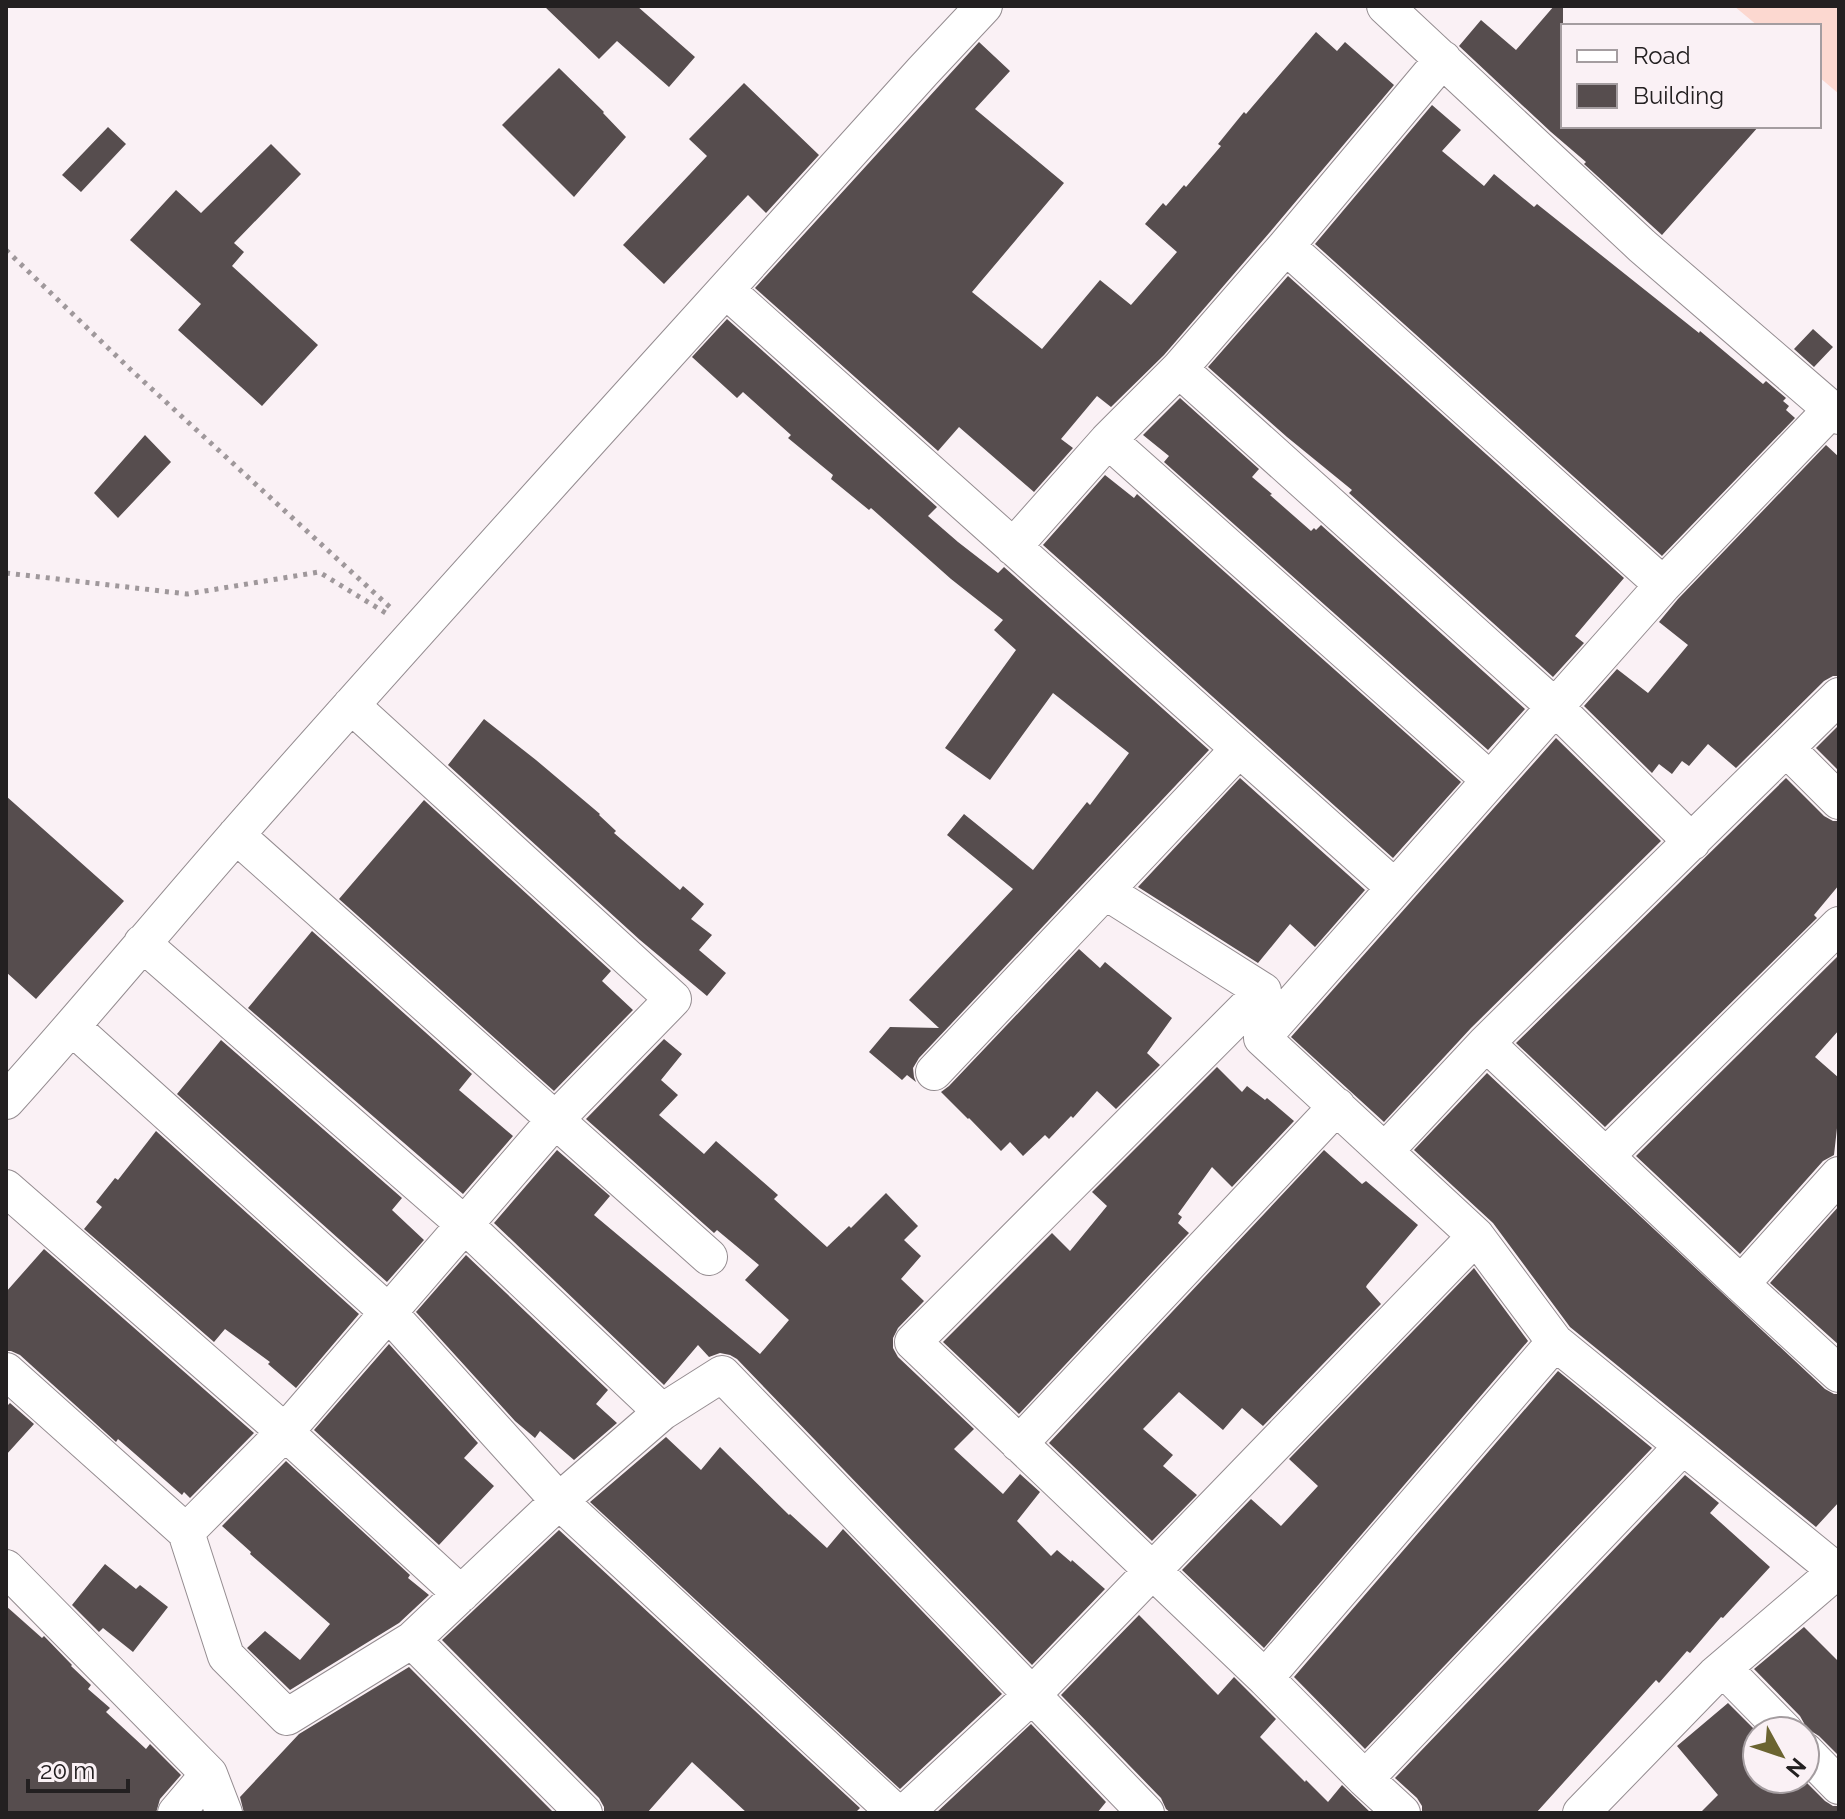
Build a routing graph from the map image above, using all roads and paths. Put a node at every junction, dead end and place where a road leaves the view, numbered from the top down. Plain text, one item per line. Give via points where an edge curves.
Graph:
1 (984, 6) edge
2 (1385, 6) edge
3 (1443, 59) junction
4 (1286, 246) junction
5 (6, 250) edge
6 (726, 290) junction
7 (1179, 369) junction
8 (1835, 412) edge
9 (1108, 440) junction
10 (1013, 547) junction
11 (6, 573) edge
12 (1663, 585) junction
13 (417, 632) junction
14 (1839, 696) edge
15 (351, 705) junction
16 (1555, 707) junction
17 (1786, 748) junction
18 (1239, 749) junction
19 (1490, 780) junction
20 (1839, 801) edge
21 (236, 835) junction
22 (1692, 842) junction
23 (1394, 887) junction
24 (1105, 891) junction
25 (1839, 925) edge
26 (142, 943) junction
27 (1263, 991) junction
28 (72, 1027) junction
29 (1262, 1038) junction
30 (1486, 1043) junction
31 (934, 1072) dead end
32 (6, 1101) edge
33 (1337, 1106) junction
34 (555, 1120) junction
35 (1385, 1151) junction
36 (1606, 1156) junction
37 (1839, 1175) edge
38 (6, 1188) edge
39 (465, 1225) junction
40 (1476, 1236) junction
41 (709, 1257) dead end
42 (1741, 1284) junction
43 (388, 1312) junction
44 (1555, 1342) junction
45 (6, 1371) edge
46 (1839, 1374) edge
47 (662, 1412) junction
48 (285, 1432) junction
49 (1019, 1444) junction
50 (1682, 1447) junction
51 (559, 1501) junction
52 (186, 1532) junction
53 (6, 1568) edge
54 (1153, 1571) junction
55 (1838, 1571) edge
56 (461, 1594) junction
57 (412, 1640) junction
58 (1723, 1668) junction
59 (1265, 1678) junction
60 (1032, 1695) junction
61 (1769, 1715) edge
62 (1821, 1767) edge
63 (209, 1774) junction
64 (1365, 1779) junction
65 (1839, 1786) edge
66 (1595, 1808) edge
67 (176, 1813) edge
68 (224, 1813) edge
69 (584, 1813) edge
70 (896, 1813) edge
71 (905, 1813) edge
72 (1146, 1813) edge
73 (1402, 1813) edge

1 - 6 street
2 - 3 street
3 - 4 street
3 - 8 street via 1642,246
4 - 7 street
4 - 12 street
5 - 13 path
6 - 10 street
6 - 13 street
7 - 9 street
7 - 16 street
8 - 12 street
9 - 10 street
9 - 19 street
10 - 18 street
11 - 13 path via 187,594 319,572
12 - 16 street
13 - 15 street
14 - 17 street
15 - 21 street
15 - 34 street via 673,999
16 - 19 street
16 - 22 street
17 - 20 street
17 - 22 street
18 - 23 street
18 - 24 street
19 - 23 street
21 - 26 street
21 - 34 street
22 - 30 street
23 - 29 street
24 - 27 street
24 - 31 street
25 - 36 street
26 - 28 street
26 - 39 street
27 - 29 street
27 - 49 street via 913,1342
28 - 32 street
28 - 43 street
29 - 33 street
30 - 35 street
30 - 36 street
33 - 35 street
33 - 49 street
34 - 39 street
34 - 41 street
35 - 40 street
36 - 42 street
37 - 42 street
38 - 48 street
39 - 43 street
39 - 47 street
40 - 44 street
40 - 54 street
42 - 46 street
43 - 48 street
43 - 51 street
44 - 50 street
44 - 59 street
45 - 52 street
47 - 51 street
47 - 60 street via 722,1374
48 - 52 street
48 - 56 street
49 - 54 street
50 - 55 street
50 - 64 street
51 - 56 street
51 - 70 street
52 - 57 street via 226,1656 287,1717
53 - 63 street
54 - 59 street
54 - 60 street
55 - 58 street
56 - 57 street
57 - 69 street
58 - 61 street
58 - 66 street
59 - 64 street
60 - 71 street
60 - 72 street
62 - 65 street
63 - 67 street
63 - 68 street
64 - 73 street

